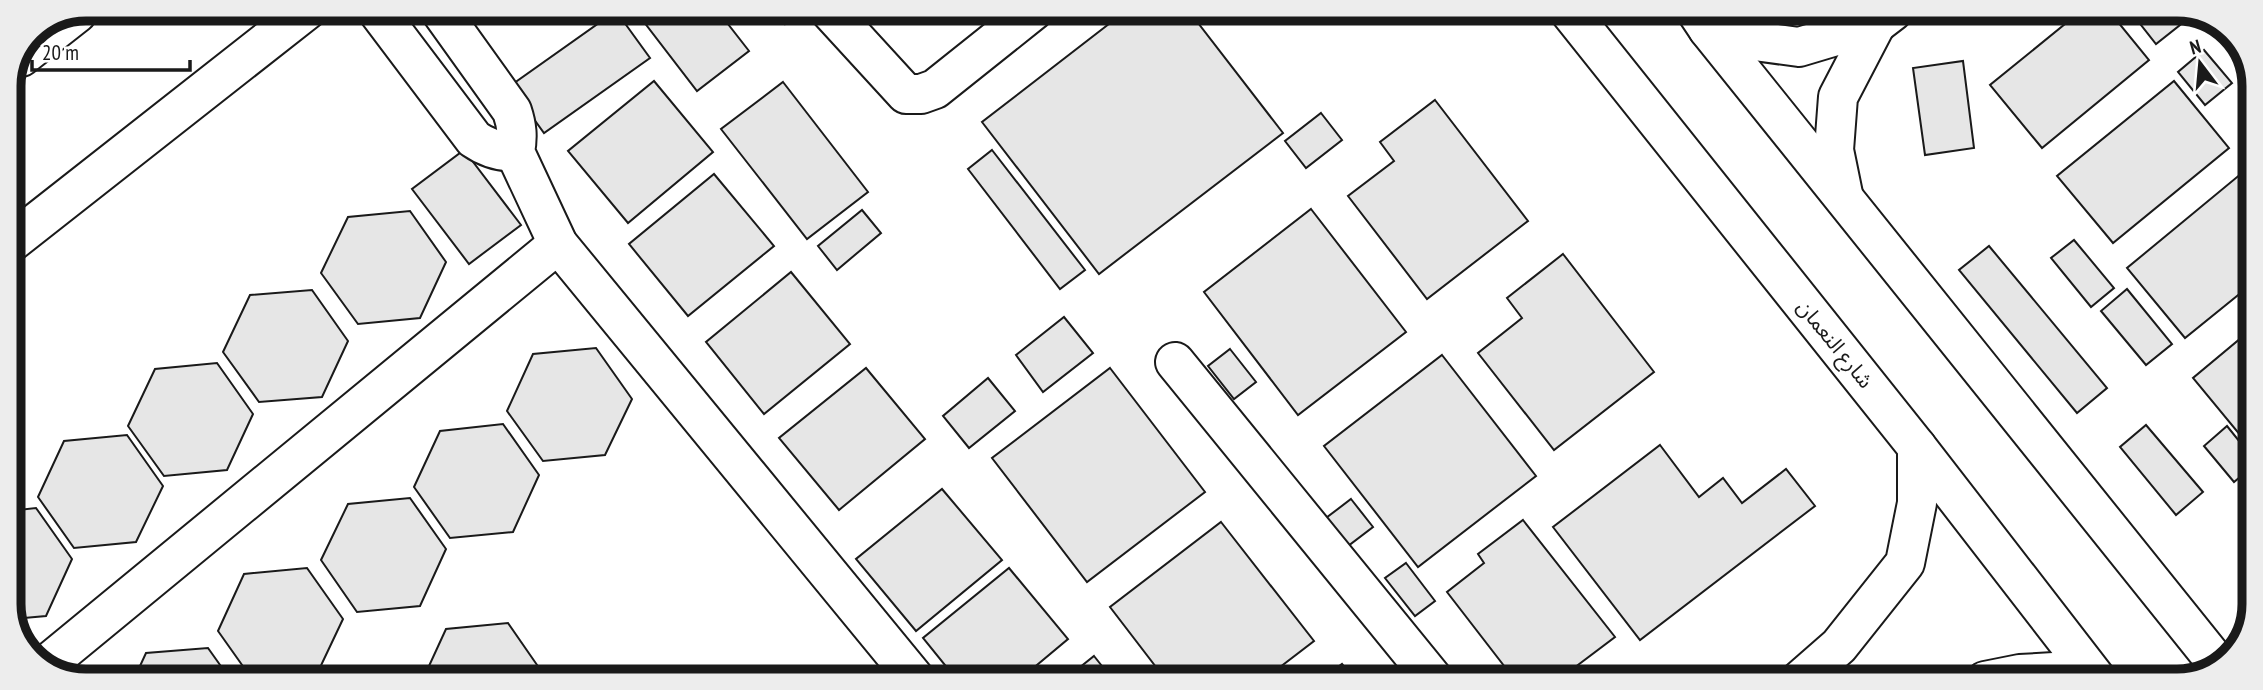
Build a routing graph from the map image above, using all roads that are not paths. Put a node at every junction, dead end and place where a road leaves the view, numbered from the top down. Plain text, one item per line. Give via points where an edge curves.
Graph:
1 (293, 21) edge
2 (385, 21) edge
3 (448, 21) edge
4 (838, 21) edge
5 (1020, 21) edge
6 (1577, 21) edge
7 (1703, 21) edge
8 (1704, 21) edge
9 (1876, 21) edge
10 (1883, 21) edge
11 (59, 27) edge
12 (36, 46) edge
13 (515, 152) junction
14 (1843, 196) junction
15 (21, 235) edge
16 (558, 244) junction
17 (1175, 362) dead end
18 (1917, 447) junction
19 (2213, 658) edge
20 (53, 660) edge
21 (907, 669) edge
22 (1425, 669) edge
23 (1813, 669) edge
24 (2088, 669) edge

1 - 15 street
2 - 13 street via 474,139 500,152
3 - 13 street via 512,111 518,138
4 - 5 street via 906,94 921,94 935,89
6 - 18 street, شارع النعمان
7 - 14 street
8 - 9 street via 1747,40 1799,47
10 - 14 street via 1838,97 1834,150
11 - 12 street
13 - 16 street
14 - 19 street
16 - 20 street
16 - 21 street
17 - 22 street
18 - 23 street via 1917,503 1905,563 1839,646
18 - 24 street, شارع النعمان

